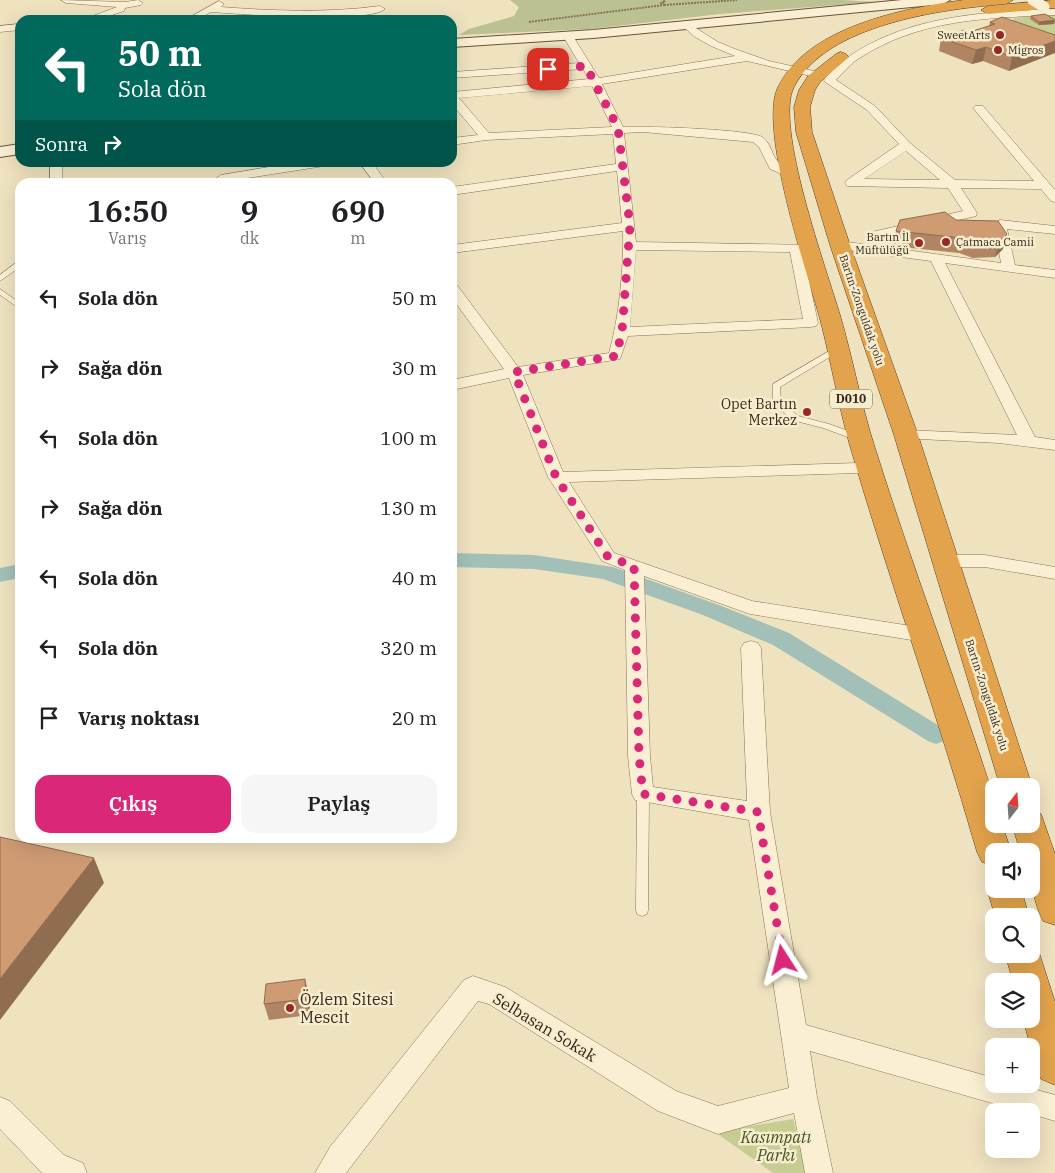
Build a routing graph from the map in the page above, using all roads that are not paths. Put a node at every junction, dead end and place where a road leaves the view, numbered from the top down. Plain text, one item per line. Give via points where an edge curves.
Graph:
1 (66, 0) edge
2 (228, 0) edge
3 (923, 0) edge
4 (944, 0) edge
5 (1006, 0) edge
6 (1033, 0) edge
7 (141, 2) edge
8 (1049, 6) edge
9 (380, 8) dead end
10 (209, 9) junction
11 (1055, 11) edge
12 (102, 15) edge
13 (199, 15) edge
14 (999, 15) junction
15 (685, 24) junction
16 (1010, 24) edge
17 (15, 28) edge
18 (0, 29) edge
19 (568, 36) junction
20 (457, 43) edge
21 (750, 57) junction
22 (586, 66) junction
23 (797, 70) junction
24 (819, 75) junction
25 (457, 76) edge
26 (596, 82) junction
27 (457, 96) edge
28 (457, 102) edge
29 (979, 108) dead end
30 (618, 130) junction
31 (486, 137) junction
32 (457, 141) edge
33 (906, 144) junction
34 (15, 150) edge
35 (0, 152) edge
36 (290, 167) edge
37 (369, 167) edge
38 (622, 167) junction
39 (789, 173) junction
40 (221, 177) edge
41 (377, 178) edge
42 (952, 184) junction
43 (1044, 185) junction
44 (457, 190) edge
45 (1055, 198) edge
46 (630, 226) junction
47 (1055, 230) edge
48 (877, 236) dead end
49 (840, 245) junction
50 (630, 246) junction
51 (457, 248) edge
52 (803, 249) junction
53 (936, 258) junction
54 (15, 268) edge
55 (1009, 268) junction
56 (1055, 274) edge
57 (0, 279) edge
58 (0, 291) edge
59 (457, 295) edge
60 (15, 303) edge
61 (622, 332) junction
62 (839, 349) junction
63 (514, 372) junction
64 (457, 383) edge
65 (906, 435) junction
66 (860, 438) junction
67 (1028, 440) junction
68 (1055, 449) edge
69 (858, 468) dead end
70 (556, 477) junction
71 (946, 561) junction
72 (634, 567) junction
73 (1055, 573) edge
74 (635, 615) joint
75 (924, 635) junction
76 (751, 648) dead end
77 (1014, 778) edge
78 (643, 794) junction
79 (758, 812) junction
80 (1032, 833) edge
81 (991, 843) edge
82 (642, 910) dead end
83 (1055, 910) edge
84 (1040, 1014) edge
85 (795, 1034) junction
86 (1055, 1066) edge
87 (804, 1097) junction
88 (1055, 1108) edge
89 (0, 1110) edge
90 (73, 1173) edge
91 (329, 1173) edge
92 (819, 1173) edge

1 - 7 street via 125,5
2 - 10 street
3 - 4 street
4 - 15 main road
5 - 23 highway, D010 via 919,12 880,23 844,36
6 - 8 street, bridge
7 - 12 street
8 - 24 highway, Bartın-Zonguldak yolu / D010 via 973,12 913,25 855,48
9 - 10 street via 363,12 296,13
10 - 13 street
11 - 14 street
14 - 16 street via 997,18
14 - 33 street via 981,14 901,33 854,58 829,80 872,108
15 - 19 main road
15 - 21 street via 698,36
17 - 18 street
19 - 20 main road
19 - 22 street
21 - 23 street
21 - 26 street
22 - 25 street
22 - 26 street
23 - 24 street
23 - 39 highway, D010 via 784,91 780,120
24 - 49 highway, Bartın-Zonguldak yolu / D010 via 807,90 802,107 804,132
26 - 27 street
26 - 30 street
28 - 31 street
29 - 43 street
30 - 31 street
30 - 38 street
30 - 39 street via 643,129 757,139 764,145 774,166
31 - 32 street
33 - 42 street
33 - 42 street via 851,183
34 - 35 main road
36 - 40 street
37 - 41 street
38 - 44 street
38 - 46 street
39 - 52 highway, D010
42 - 43 street
42 - 48 street via 971,213
43 - 45 street
46 - 50 street
46 - 51 street
47 - 55 street via 1000,224
49 - 53 street
49 - 65 highway, Bartın-Zonguldak yolu / D010
50 - 52 street
50 - 61 street
52 - 61 street via 811,323
52 - 62 highway, D010
53 - 55 street
53 - 67 street
54 - 57 lane
55 - 56 street
58 - 60 lane
59 - 63 street
61 - 63 street via 616,356
62 - 66 highway, D010
62 - 66 lane via 776,386 777,402 795,418
63 - 64 street
63 - 70 street
65 - 67 street
65 - 71 highway, Bartın-Zonguldak yolu / D010
66 - 75 highway, D010
67 - 68 street
69 - 70 street
70 - 72 street via 608,557
71 - 73 street via 985,561
71 - 77 highway, Bartın-Zonguldak yolu / D010
72 - 74 street
72 - 75 street via 750,607
74 - 78 street
75 - 81 highway, D010
76 - 79 street
78 - 79 street
78 - 82 lane
79 - 85 street
80 - 83 highway
84 - 86 highway
85 - 87 street
85 - 88 street
87 - 91 street, Selbasan Sokak via 718,1120 668,1102 496,995 473,988
87 - 92 street
89 - 90 street via 54,1165

